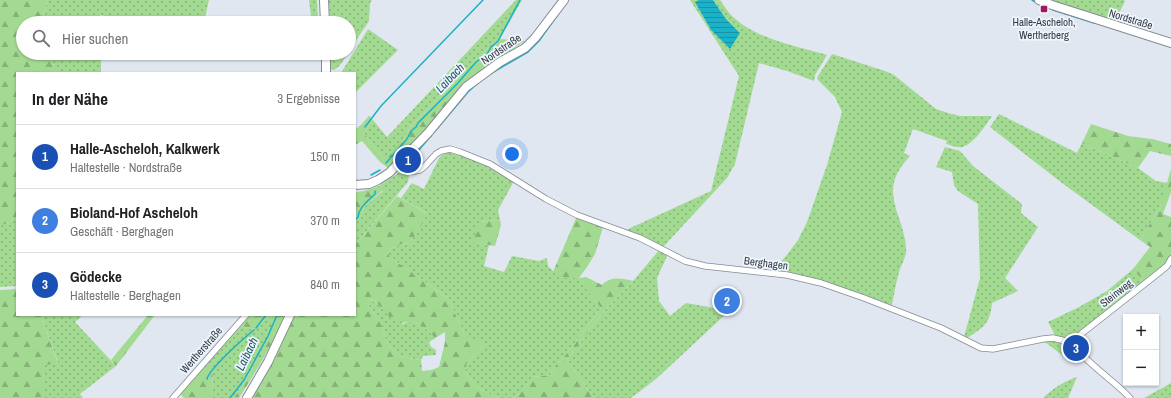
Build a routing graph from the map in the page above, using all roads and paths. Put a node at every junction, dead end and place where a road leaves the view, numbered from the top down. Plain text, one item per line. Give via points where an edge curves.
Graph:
1 (324, 0) edge
2 (564, 0) edge
3 (1039, 0) edge
4 (325, 16) edge
5 (1171, 43) edge
6 (326, 60) edge
7 (326, 72) edge
8 (399, 164) junction
9 (356, 185) edge
10 (1171, 259) edge
11 (245, 316) edge
12 (290, 316) edge
13 (1074, 343) junction
14 (173, 398) edge
15 (247, 398) edge
16 (1130, 398) edge

1 - 4 street
2 - 8 street, Nordstraße via 525,48 466,87
3 - 5 street, Nordstraße
6 - 7 street
8 - 9 street, Nordstraße via 378,180
8 - 13 street, Berghagen via 415,171 420,170 441,151 450,149 460,152 490,164 546,200 577,215 640,238 685,261 705,266 787,275 820,283 941,328 981,348 993,349 1053,338
10 - 13 street, Steinweg via 1156,275 1081,334
11 - 14 street, Wertherstraße
12 - 15 street via 268,362
13 - 16 street via 1083,356

